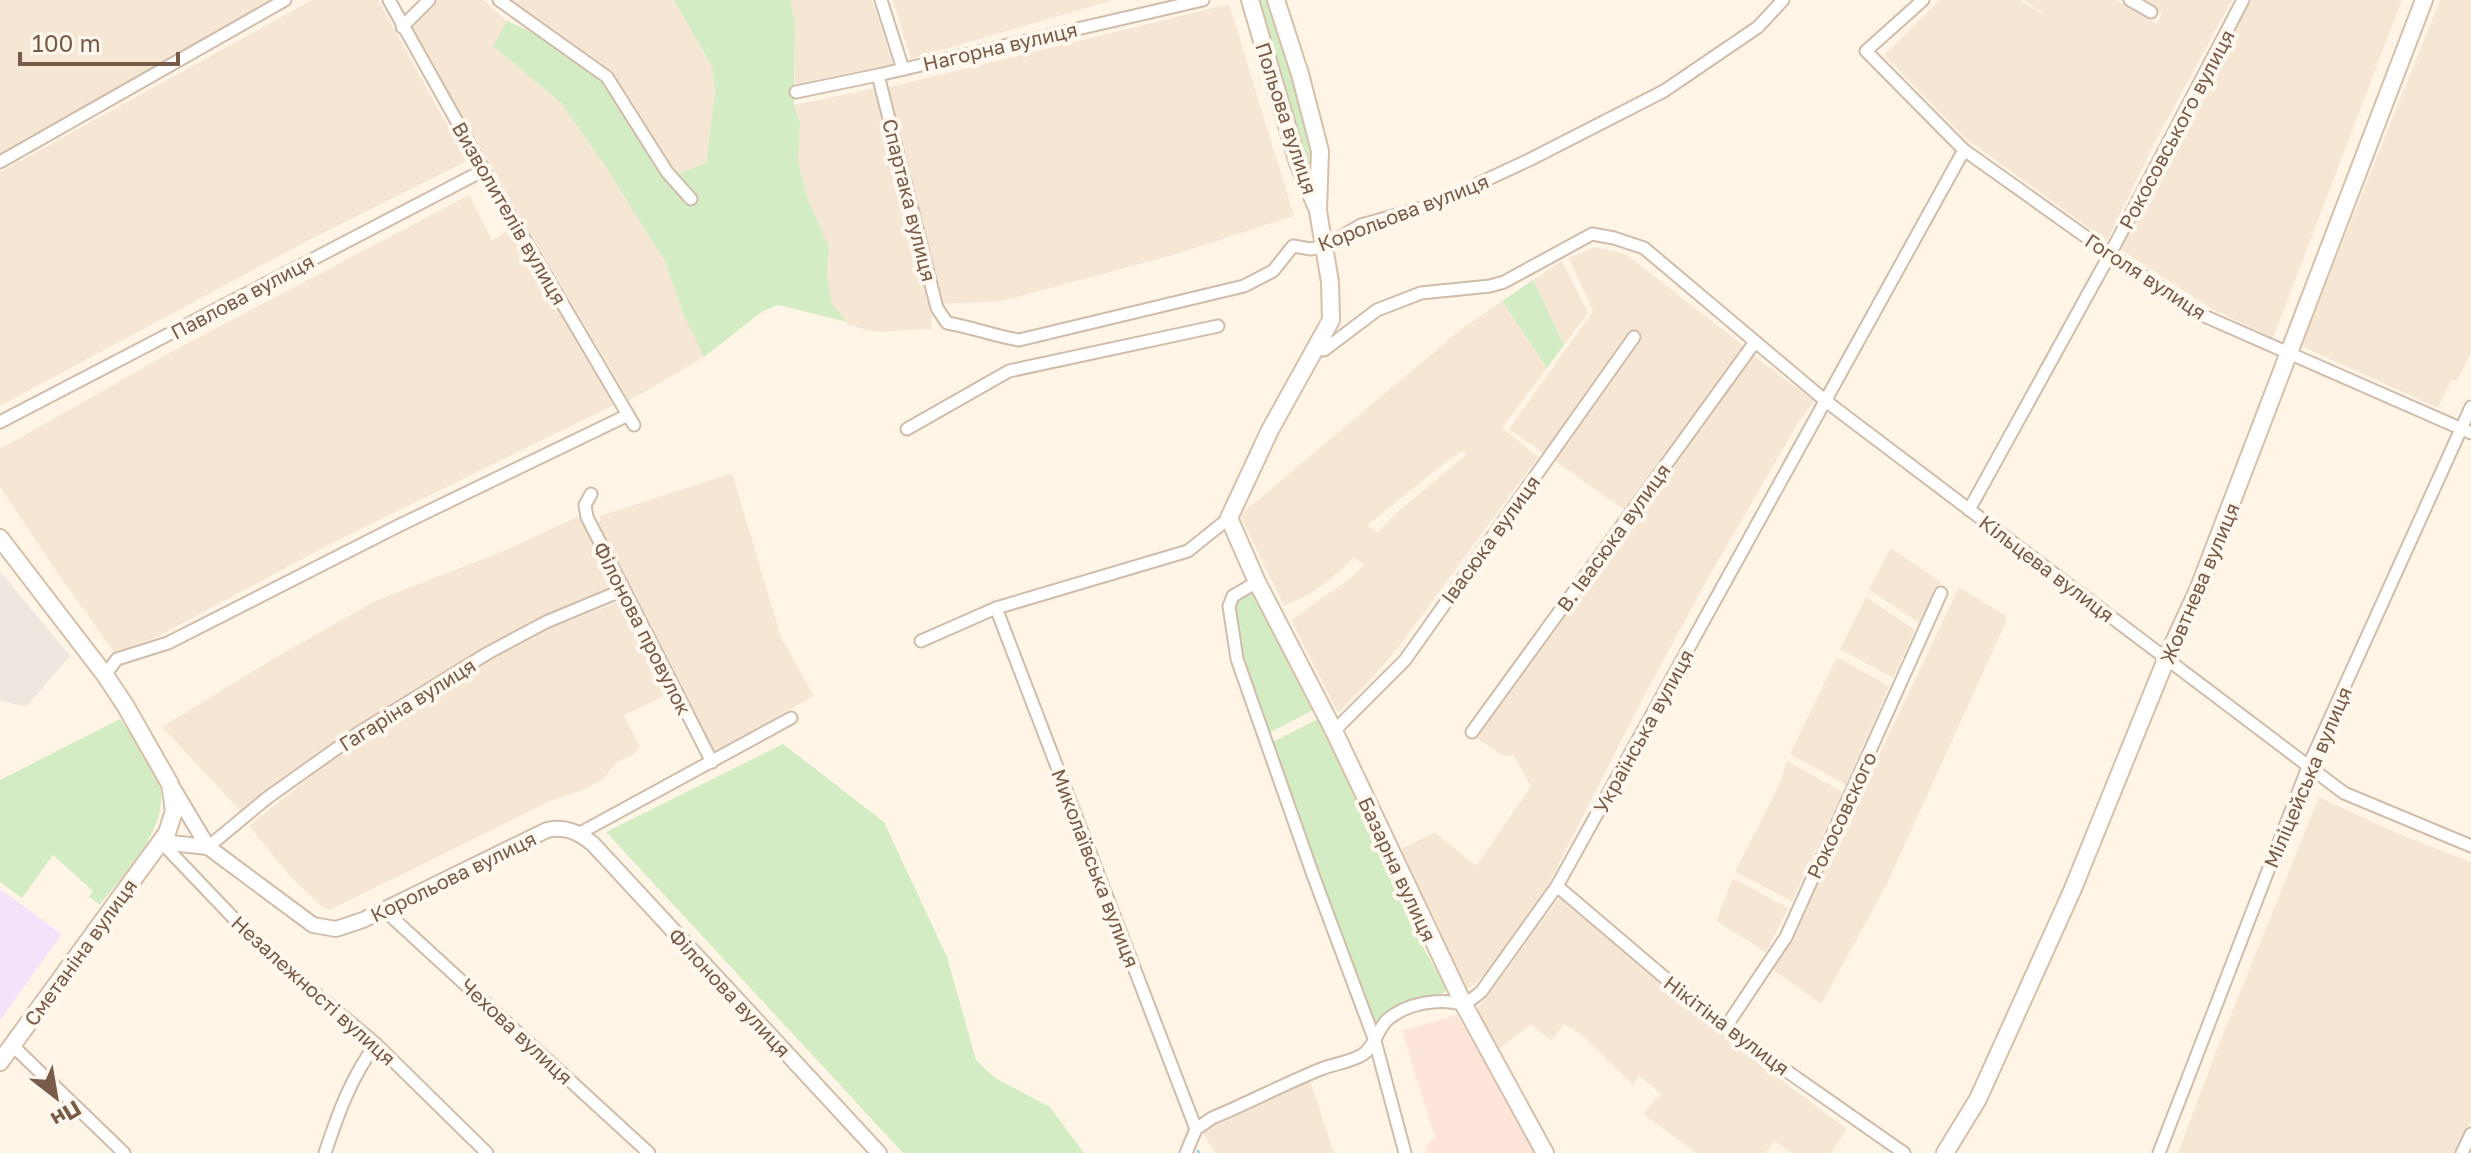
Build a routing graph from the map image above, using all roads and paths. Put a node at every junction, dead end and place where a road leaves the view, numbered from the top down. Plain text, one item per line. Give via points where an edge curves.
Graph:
1 (285, 0) edge
2 (389, 0) edge
3 (429, 0) edge
4 (499, 0) edge
5 (881, 0) edge
6 (1203, 0) edge
7 (1250, 0) edge
8 (1276, 0) edge
9 (1783, 0) edge
10 (1923, 0) edge
11 (2130, 0) edge
12 (2243, 0) edge
13 (2424, 0) edge
14 (2151, 12) dead end
15 (402, 27) junction
16 (903, 69) junction
17 (878, 75) junction
18 (796, 92) dead end
19 (1964, 150) junction
20 (0, 162) edge
21 (484, 170) junction
22 (691, 199) dead end
23 (1318, 211) junction
24 (1325, 246) junction
25 (2110, 254) junction
26 (947, 323) joint
27 (1218, 326) dead end
28 (1634, 337) dead end
29 (1755, 342) junction
30 (1316, 348) junction
31 (2288, 351) junction
32 (1827, 402) junction
33 (2471, 407) edge
34 (0, 422) edge
35 (907, 429) dead end
36 (2466, 430) edge
37 (591, 494) dead end
38 (1969, 510) junction
39 (1229, 518) junction
40 (0, 538) edge
41 (1257, 582) junction
42 (623, 590) junction
43 (1941, 593) dead end
44 (996, 608) junction
45 (921, 641) dead end
46 (2167, 657) junction
47 (105, 675) junction
48 (791, 718) dead end
49 (1334, 731) junction
50 (1472, 732) dead end
51 (712, 762) junction
52 (2308, 767) junction
53 (170, 784) junction
54 (580, 833) junction
55 (161, 842) junction
56 (2471, 846) edge
57 (208, 847) junction
58 (1557, 886) junction
59 (384, 910) junction
60 (1464, 1005) junction
61 (1725, 1028) junction
62 (1375, 1041) junction
63 (376, 1044) junction
64 (12, 1045) junction
65 (0, 1062) edge
66 (1196, 1129) junction
67 (2471, 1134) edge
68 (124, 1153) edge
69 (325, 1153) edge
70 (487, 1153) edge
71 (649, 1153) edge
72 (879, 1153) edge
73 (1186, 1153) edge
74 (1405, 1153) edge
75 (1545, 1153) edge
76 (1904, 1153) edge
77 (1945, 1153) edge
78 (2159, 1153) edge
79 (2462, 1153) edge

1 - 20 street
2 - 15 street, Визволителів вулиця
3 - 15 street
4 - 22 street via 607,77 667,172
5 - 16 street
6 - 16 street, Нагорна вулиця
7 - 23 main road, Польова вулиця via 1298,163
8 - 23 main road, Польова вулиця via 1320,151
9 - 24 street, Корольова вулиця via 1758,27 1664,91 1484,182 1432,205 1361,225
10 - 19 street, Гоголя вулиця via 1866,51
11 - 14 street
12 - 25 street, Рокосовського вулиця
13 - 31 main road, Жовтнева вулиця
15 - 21 street, Визволителів вулиця
16 - 17 street, Нагорна вулиця
17 - 18 street, Нагорна вулиця
17 - 26 street, Спартака вулиця via 937,308
19 - 25 street, Гоголя вулиця
19 - 32 street, Українська вулиця
21 - 34 street, Павлова вулиця
21 - 47 street, Визволителів вулиця via 631,420 384,533 168,643 117,659
23 - 24 main road
24 - 26 street, Корольова вулиця via 1293,246 1273,271 1244,286 1019,340
24 - 30 main road via 1331,320
25 - 31 street, Гоголя вулиця via 2202,315
25 - 38 street, Рокосовського вулиця
27 - 35 street via 1009,371
28 - 49 street, Івасюка вулиця via 1405,660
29 - 30 street, Кільцева вулиця via 1648,252 1592,234 1504,282 1421,293 1377,310 1335,345
29 - 32 street, Кільцева вулиця
29 - 50 street, В. Івасюка вулиця
30 - 39 main road
31 - 36 street, Гоголя вулиця
31 - 46 main road, Жовтнева вулиця via 2251,457
32 - 38 street, Кільцева вулиця
32 - 58 street, Українська вулиця
33 - 36 street, Міліцейська вулиця
36 - 52 street, Міліцейська вулиця
37 - 42 street, Філонова провулок via 585,505 587,517
38 - 46 street, Кільцева вулиця
39 - 41 main road, Базарна вулиця
39 - 44 street via 1188,551
40 - 47 main road
41 - 49 main road, Базарна вулиця
41 - 62 street via 1233,596 1229,606 1237,659
42 - 51 street, Філонова провулок
42 - 57 street, Гагаріна вулиця via 488,653 357,734
43 - 61 street, Рокосовского via 1786,937
44 - 45 street
44 - 66 street, Миколаївська вулиця
46 - 52 street, Кільцева вулиця
46 - 77 main road, Жовтнева вулиця via 2072,891 1978,1099
47 - 53 main road
48 - 51 street, Корольова вулиця
49 - 60 main road, Базарна вулиця
51 - 54 street, Корольова вулиця
52 - 56 street, Кільцева вулиця via 2344,793
52 - 78 street, Міліцейська вулиця
53 - 55 main road via 174,811
53 - 57 street
54 - 59 street, Корольова вулиця via 547,830
54 - 72 street, Філонова вулиця
55 - 57 street
55 - 63 street, Незалежності вулиця via 264,950
55 - 64 main road, Сметаніна вулиця
57 - 59 street, Корольова вулиця via 313,925 336,929
58 - 60 street, Українська вулиця via 1481,992
58 - 61 street, Нікітіна вулиця
59 - 71 street, Чехова вулиця
60 - 62 street via 1432,1001 1405,1010 1386,1021
60 - 75 main road, Базарна вулиця
61 - 76 street, Нікітіна вулиця
62 - 66 street via 1364,1054
62 - 74 street
63 - 69 street via 360,1065
63 - 70 street, Незалежності вулиця
64 - 65 main road, Сметаніна вулиця
64 - 68 street
66 - 73 street
67 - 79 street

